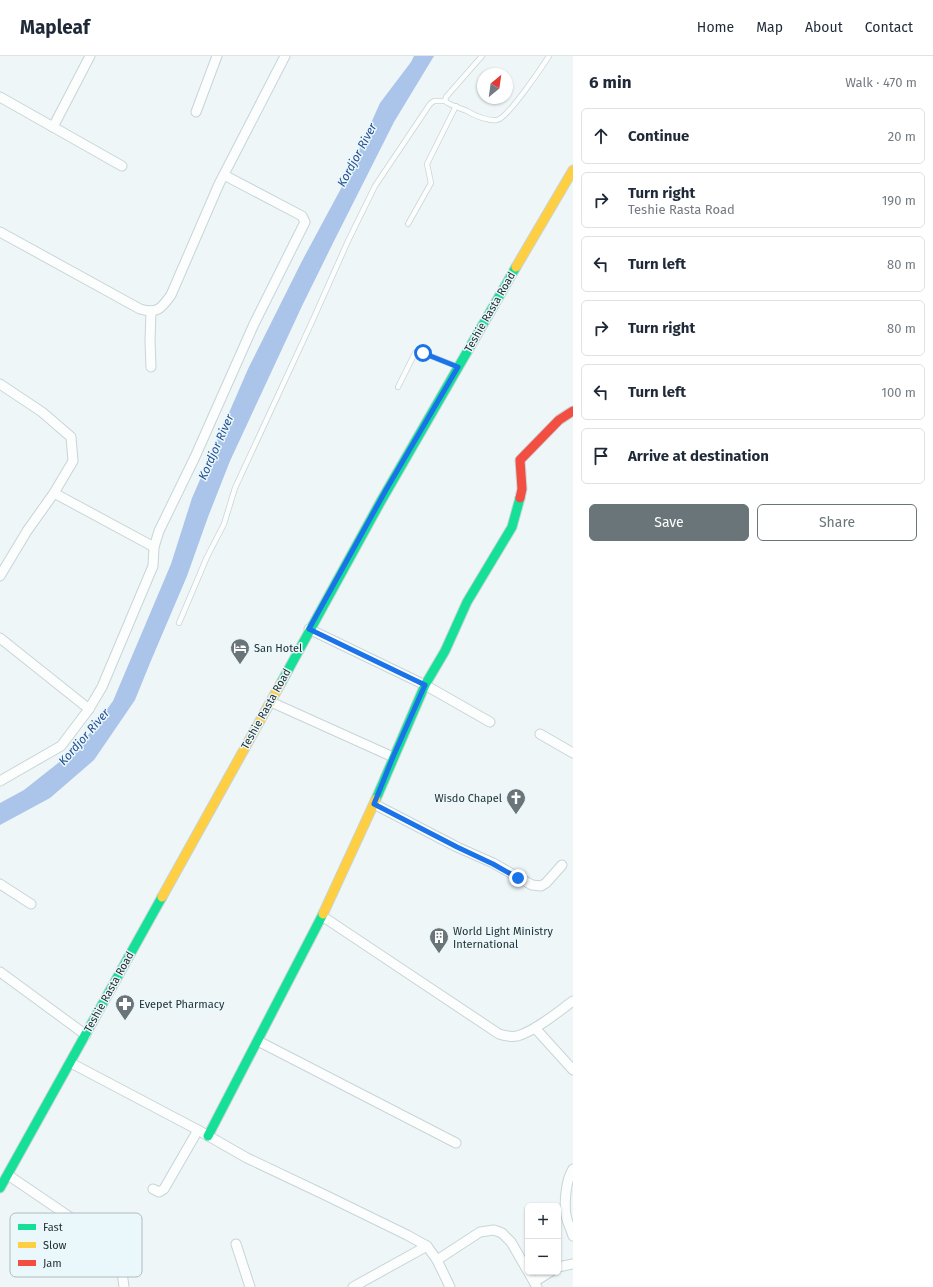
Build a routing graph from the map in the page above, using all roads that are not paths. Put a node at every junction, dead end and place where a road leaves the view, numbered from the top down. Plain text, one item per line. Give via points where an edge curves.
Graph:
1 (90, 56) edge
2 (217, 56) edge
3 (285, 56) edge
4 (482, 56) edge
5 (549, 56) edge
6 (0, 97) edge
7 (445, 101) junction
8 (456, 106) junction
9 (196, 112) dead end
10 (53, 127) junction
11 (122, 166) dead end
12 (573, 170) edge
13 (224, 175) junction
14 (408, 224) dead end
15 (0, 232) edge
16 (151, 312) junction
17 (458, 367) junction
18 (151, 368) dead end
19 (0, 384) edge
20 (398, 387) dead end
21 (573, 410) edge
22 (54, 493) junction
23 (154, 547) junction
24 (0, 576) edge
25 (179, 623) dead end
26 (309, 629) junction
27 (0, 638) edge
28 (425, 685) junction
29 (271, 702) junction
30 (89, 709) junction
31 (490, 722) dead end
32 (540, 734) dead end
33 (573, 753) edge
34 (393, 757) junction
35 (0, 781) edge
36 (374, 804) junction
37 (562, 865) dead end
38 (0, 884) edge
39 (31, 904) dead end
40 (322, 916) junction
41 (2, 977) edge
42 (573, 1001) edge
43 (535, 1028) junction
44 (86, 1035) junction
45 (258, 1041) junction
46 (71, 1063) junction
47 (573, 1070) edge
48 (198, 1130) junction
49 (208, 1136) junction
50 (456, 1144) dead end
51 (573, 1169) edge
52 (8, 1175) junction
53 (0, 1188) edge
54 (153, 1189) dead end
55 (64, 1213) edge
56 (573, 1236) edge
57 (236, 1244) dead end
58 (427, 1246) junction
59 (437, 1260) junction
60 (573, 1264) edge
61 (561, 1266) edge
62 (547, 1275) edge
63 (123, 1277) edge
64 (535, 1285) edge
65 (124, 1287) edge
66 (250, 1287) edge
67 (353, 1287) edge
68 (450, 1287) edge

1 - 10 street
2 - 9 street
3 - 13 street
4 - 7 lane
5 - 8 lane via 521,95 498,120 471,114
6 - 10 street
7 - 8 lane
7 - 25 lane via 434,101 430,104 375,186 235,488 224,524 207,556
8 - 14 lane via 427,164 431,182
10 - 11 street
12 - 17 main road, Teshie Rasta Road
13 - 16 street via 170,295 162,307
13 - 23 street via 302,216 305,222 254,324
15 - 16 street via 140,309
16 - 18 street
17 - 20 lane via 423,353 415,353
17 - 26 main road, Teshie Rasta Road
19 - 22 street via 42,412 71,437 73,461
21 - 28 main road via 559,420 520,460 522,490 512,527 467,602 445,651
22 - 23 street
22 - 24 street
23 - 30 street via 153,566 102,687
26 - 28 street
26 - 29 main road, Teshie Rasta Road
27 - 30 street
28 - 31 street
28 - 34 main road
29 - 34 street
29 - 44 main road, Teshie Rasta Road
30 - 35 street via 61,746
32 - 33 street
34 - 36 main road
36 - 37 street via 532,885 541,886 546,883
36 - 40 main road
38 - 39 street
40 - 43 street via 499,1034 519,1035
40 - 45 main road
41 - 44 street
42 - 43 street
43 - 47 street
44 - 46 main road, Teshie Rasta Road
45 - 49 main road
45 - 50 street
46 - 48 street
46 - 52 main road, Teshie Rasta Road
48 - 49 street
48 - 54 street via 164,1188 159,1192
49 - 58 street via 247,1158
51 - 56 street via 568,1181 565,1207
52 - 53 main road, Teshie Rasta Road
52 - 55 street
57 - 66 street
58 - 59 street
58 - 67 street
59 - 64 street via 480,1232 494,1230 502,1233 511,1242
59 - 68 street
60 - 61 street
62 - 64 street
63 - 65 street

